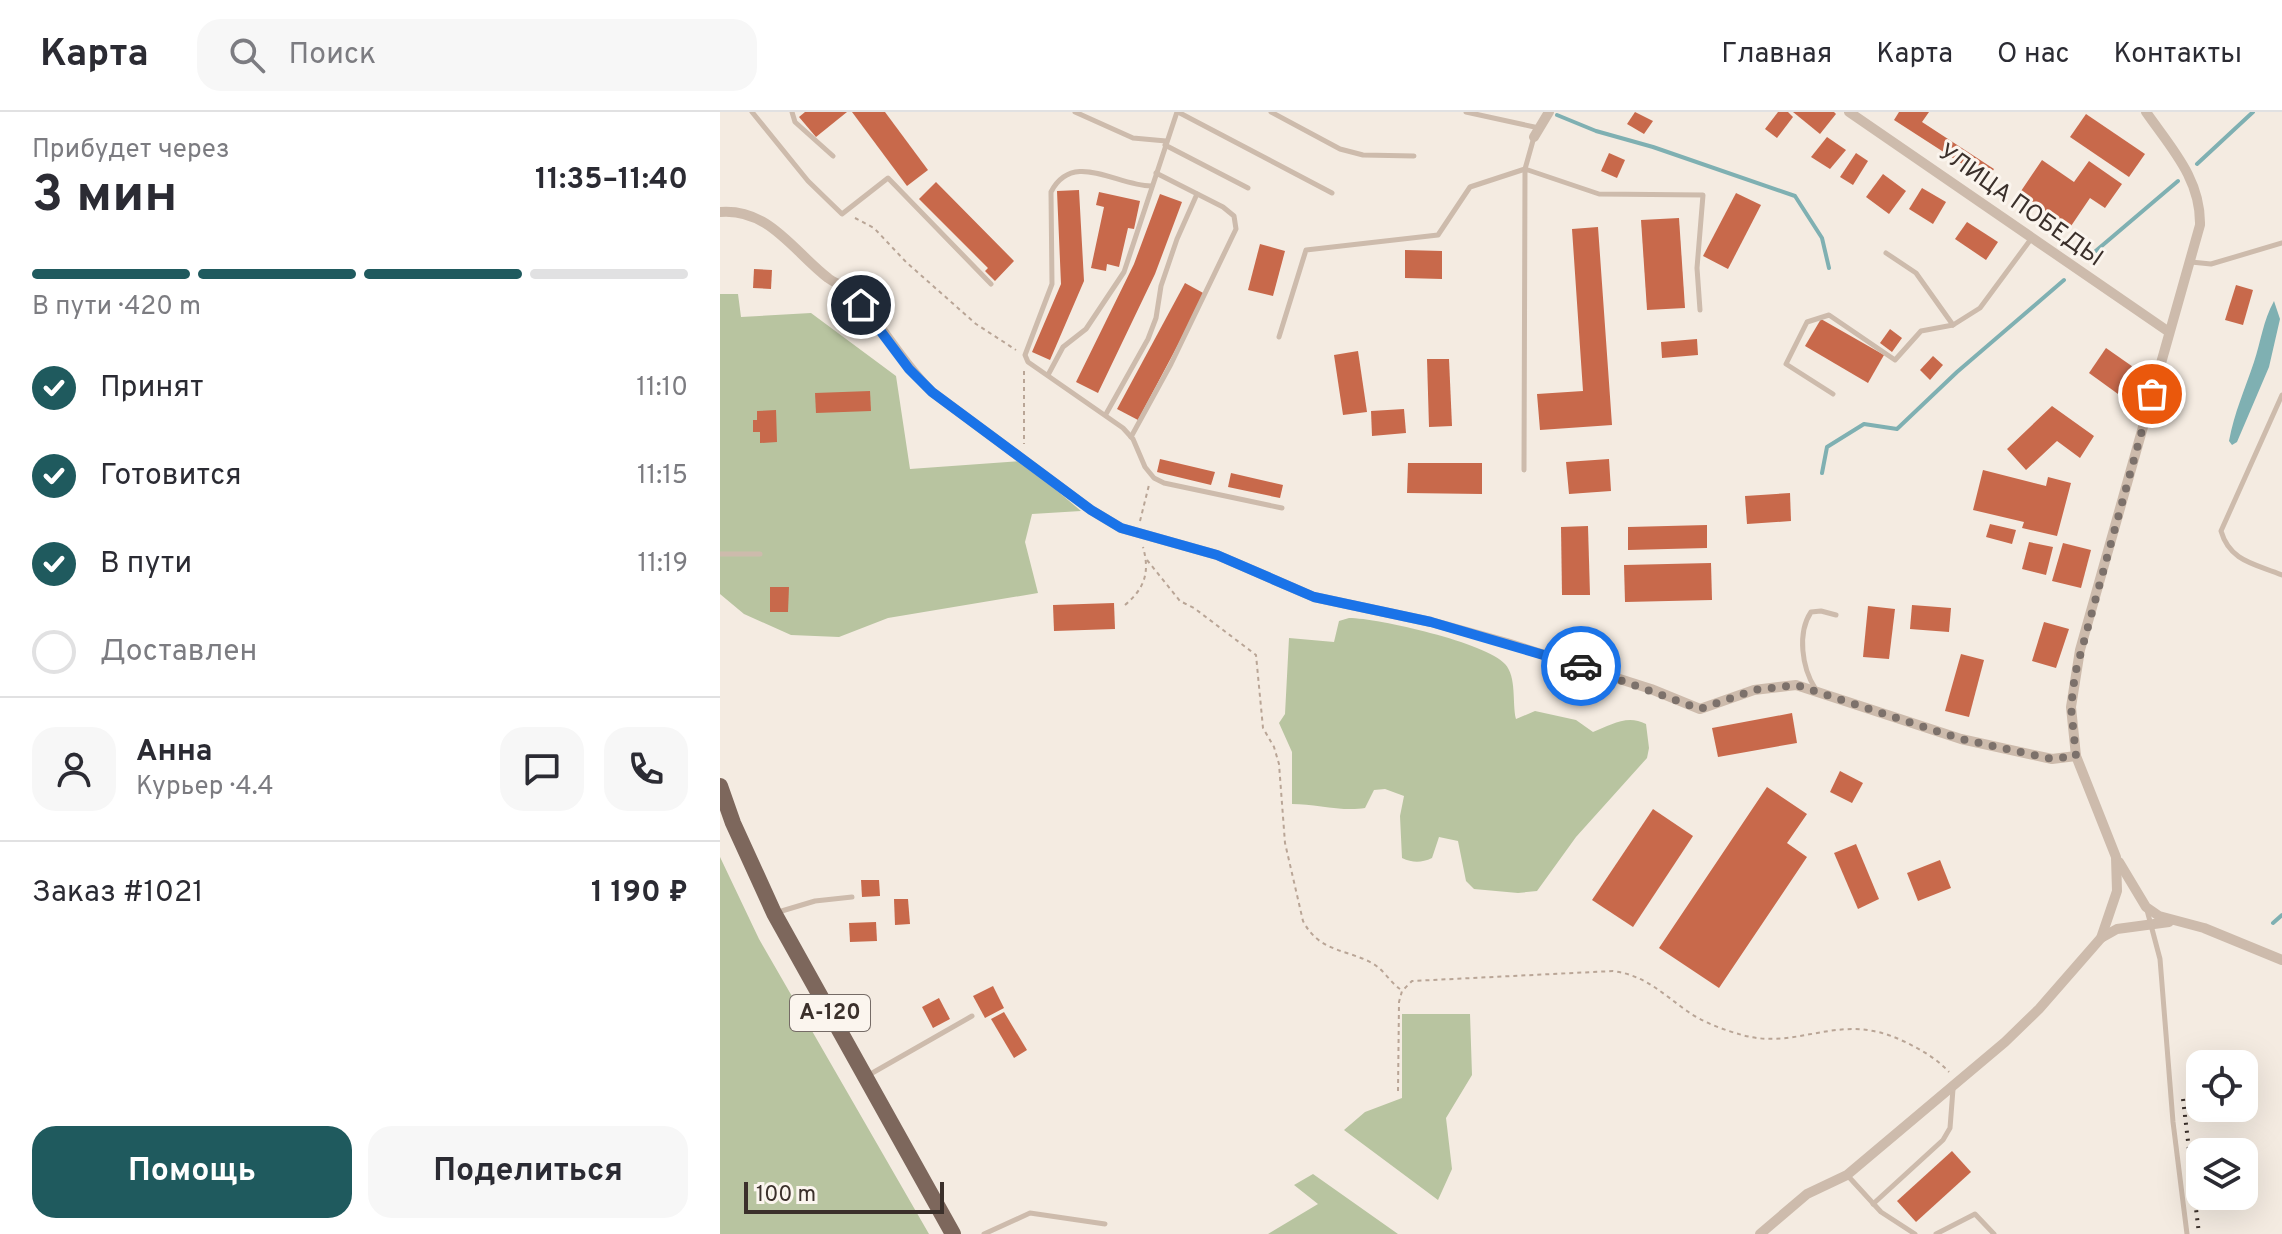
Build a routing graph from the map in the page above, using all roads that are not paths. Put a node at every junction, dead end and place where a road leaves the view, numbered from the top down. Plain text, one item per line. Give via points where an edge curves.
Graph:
1 (752, 112) edge
2 (792, 112) edge
3 (1075, 112) edge
4 (1177, 112) edge
5 (1271, 112) edge
6 (1466, 112) edge
7 (1549, 112) edge
8 (1849, 112) edge
9 (2146, 112) edge
10 (1537, 133) junction
11 (1165, 143) junction
12 (833, 156) dead end
13 (1414, 156) dead end
14 (1525, 169) junction
15 (1156, 173) junction
16 (1152, 186) junction
17 (1248, 188) dead end
18 (1332, 193) dead end
19 (1197, 194) junction
20 (720, 212) edge
21 (2032, 238) junction
22 (2282, 243) edge
23 (1886, 253) dead end
24 (2191, 262) junction
25 (991, 284) dead end
26 (1700, 310) dead end
27 (1953, 325) junction
28 (2169, 332) junction
29 (1279, 337) dead end
30 (1048, 375) junction
31 (1833, 394) dead end
32 (2282, 395) edge
33 (1106, 414) junction
34 (1131, 437) junction
35 (1524, 470) dead end
36 (1282, 508) dead end
37 (720, 554) edge
38 (760, 554) dead end
39 (2282, 575) edge
40 (1836, 615) dead end
41 (1815, 689) junction
42 (2076, 756) junction
43 (720, 786) edge
44 (2116, 857) junction
45 (852, 897) dead end
46 (2146, 907) junction
47 (774, 913) junction
48 (2173, 921) junction
49 (2152, 923) junction
50 (2101, 938) junction
51 (2282, 960) edge
52 (972, 1016) dead end
53 (866, 1077) junction
54 (1955, 1084) junction
55 (1847, 1175) junction
56 (1873, 1204) junction
57 (1105, 1224) dead end
58 (953, 1234) edge
59 (984, 1234) edge
60 (1760, 1234) edge
61 (1915, 1234) edge
62 (1936, 1234) edge
63 (1994, 1234) edge
64 (2187, 1234) edge

1 - 25 lane via 842,214 888,178
2 - 12 lane via 795,122
3 - 11 lane via 1133,138
4 - 11 lane
4 - 18 lane
5 - 13 lane via 1340,149
6 - 10 lane
7 - 10 street
8 - 21 street, УЛИЦА ПОБЕДЫ
9 - 24 street via 2195,186 2200,225
10 - 14 lane
11 - 15 lane
11 - 17 lane
14 - 26 lane via 1599,194 1703,195 1697,268
14 - 29 lane via 1470,187 1438,235 1306,250
14 - 35 lane
15 - 16 lane
15 - 19 lane
16 - 30 lane via 1124,272 1086,329 1063,347
16 - 30 lane via 1086,170 1068,173 1051,192 1054,271 1025,355
19 - 33 lane via 1161,286 1148,339
19 - 34 lane via 1234,216 1236,229
20 - 41 street via 744,213 770,226 847,289 932,392 1121,528 1217,555 1314,597 1491,639 1700,709 1778,685
21 - 27 lane via 1980,308
21 - 28 street, УЛИЦА ПОБЕДЫ
22 - 24 lane via 2211,264
23 - 27 lane via 1916,273
24 - 28 street
27 - 31 lane via 1921,331 1895,360 1829,315 1807,322 1786,364
28 - 42 street via 2075,674 2071,707
30 - 33 lane
32 - 39 lane via 2221,531 2226,546 2244,562
33 - 34 lane
34 - 36 lane via 1145,467 1164,483
37 - 38 lane
40 - 41 lane via 1811,612 1807,618 1803,658
41 - 42 street via 1961,739 2052,759
42 - 44 street
43 - 47 main road, А-120
44 - 46 street
44 - 50 street via 2117,891
45 - 47 lane
46 - 48 street
46 - 49 lane
47 - 53 main road, А-120
48 - 49 street
48 - 51 street
49 - 50 street via 2117,929
49 - 64 lane
50 - 54 street via 2039,1009
52 - 53 lane
53 - 58 main road, А-120
54 - 55 street
54 - 56 lane via 1950,1128 1943,1140
55 - 56 lane
55 - 60 street via 1807,1194
56 - 61 lane
57 - 59 lane via 1030,1213
62 - 63 lane via 1975,1214

